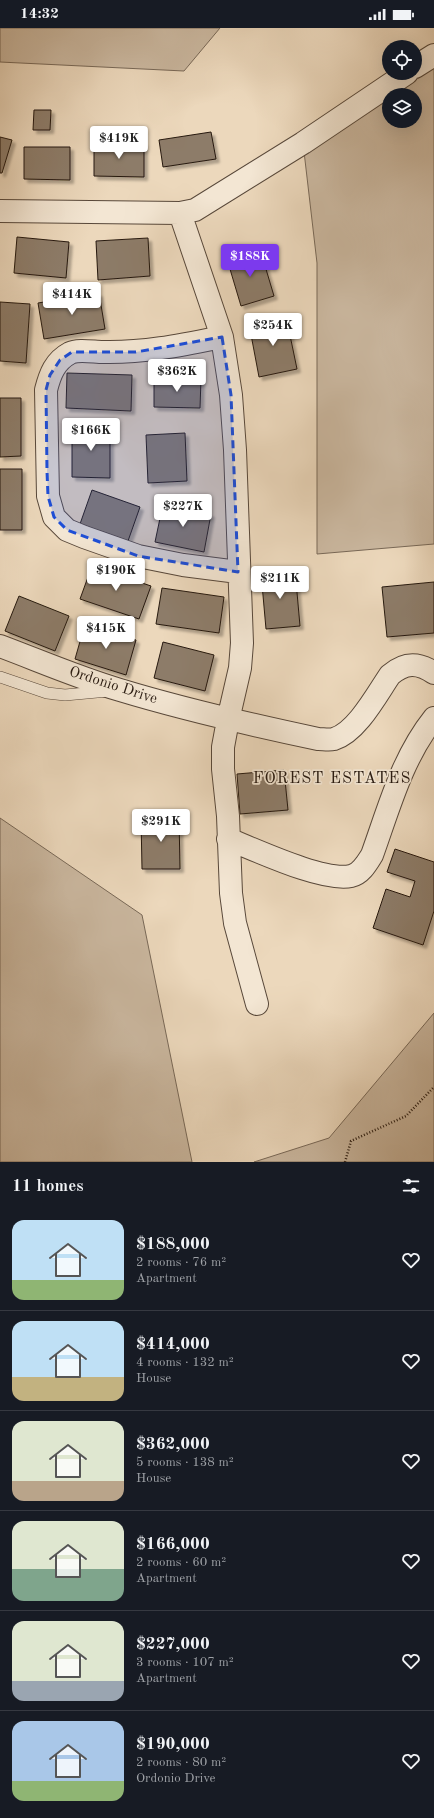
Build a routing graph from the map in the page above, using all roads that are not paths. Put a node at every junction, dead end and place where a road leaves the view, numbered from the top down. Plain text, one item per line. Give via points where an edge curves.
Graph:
1 (434, 55) edge
2 (422, 63) edge
3 (397, 80) edge
4 (0, 211) edge
5 (180, 213) junction
6 (222, 337) junction
7 (238, 572) junction
8 (0, 646) edge
9 (434, 673) edge
10 (0, 677) edge
11 (119, 690) junction
12 (434, 718) edge
13 (228, 720) junction
14 (228, 839) junction
15 (257, 1004) dead end

1 - 2 street
3 - 5 street via 196,210
4 - 5 street
5 - 6 street
6 - 7 street via 231,395 235,450
6 - 7 street via 136,352 72,352 60,360 50,375 46,390 48,496 54,517 67,530 84,538 138,556
7 - 13 street via 242,643 240,668
8 - 11 street, Ordonio Drive
9 - 13 street, Ordonio Drive via 415,664 397,668 357,722 346,733 333,739 318,739
10 - 11 lane via 47,693 65,695
11 - 13 street, Ordonio Drive
12 - 14 street via 406,762 372,855 364,868 352,876 337,877 313,872
13 - 14 street via 223,747
14 - 15 street via 230,893 234,916

